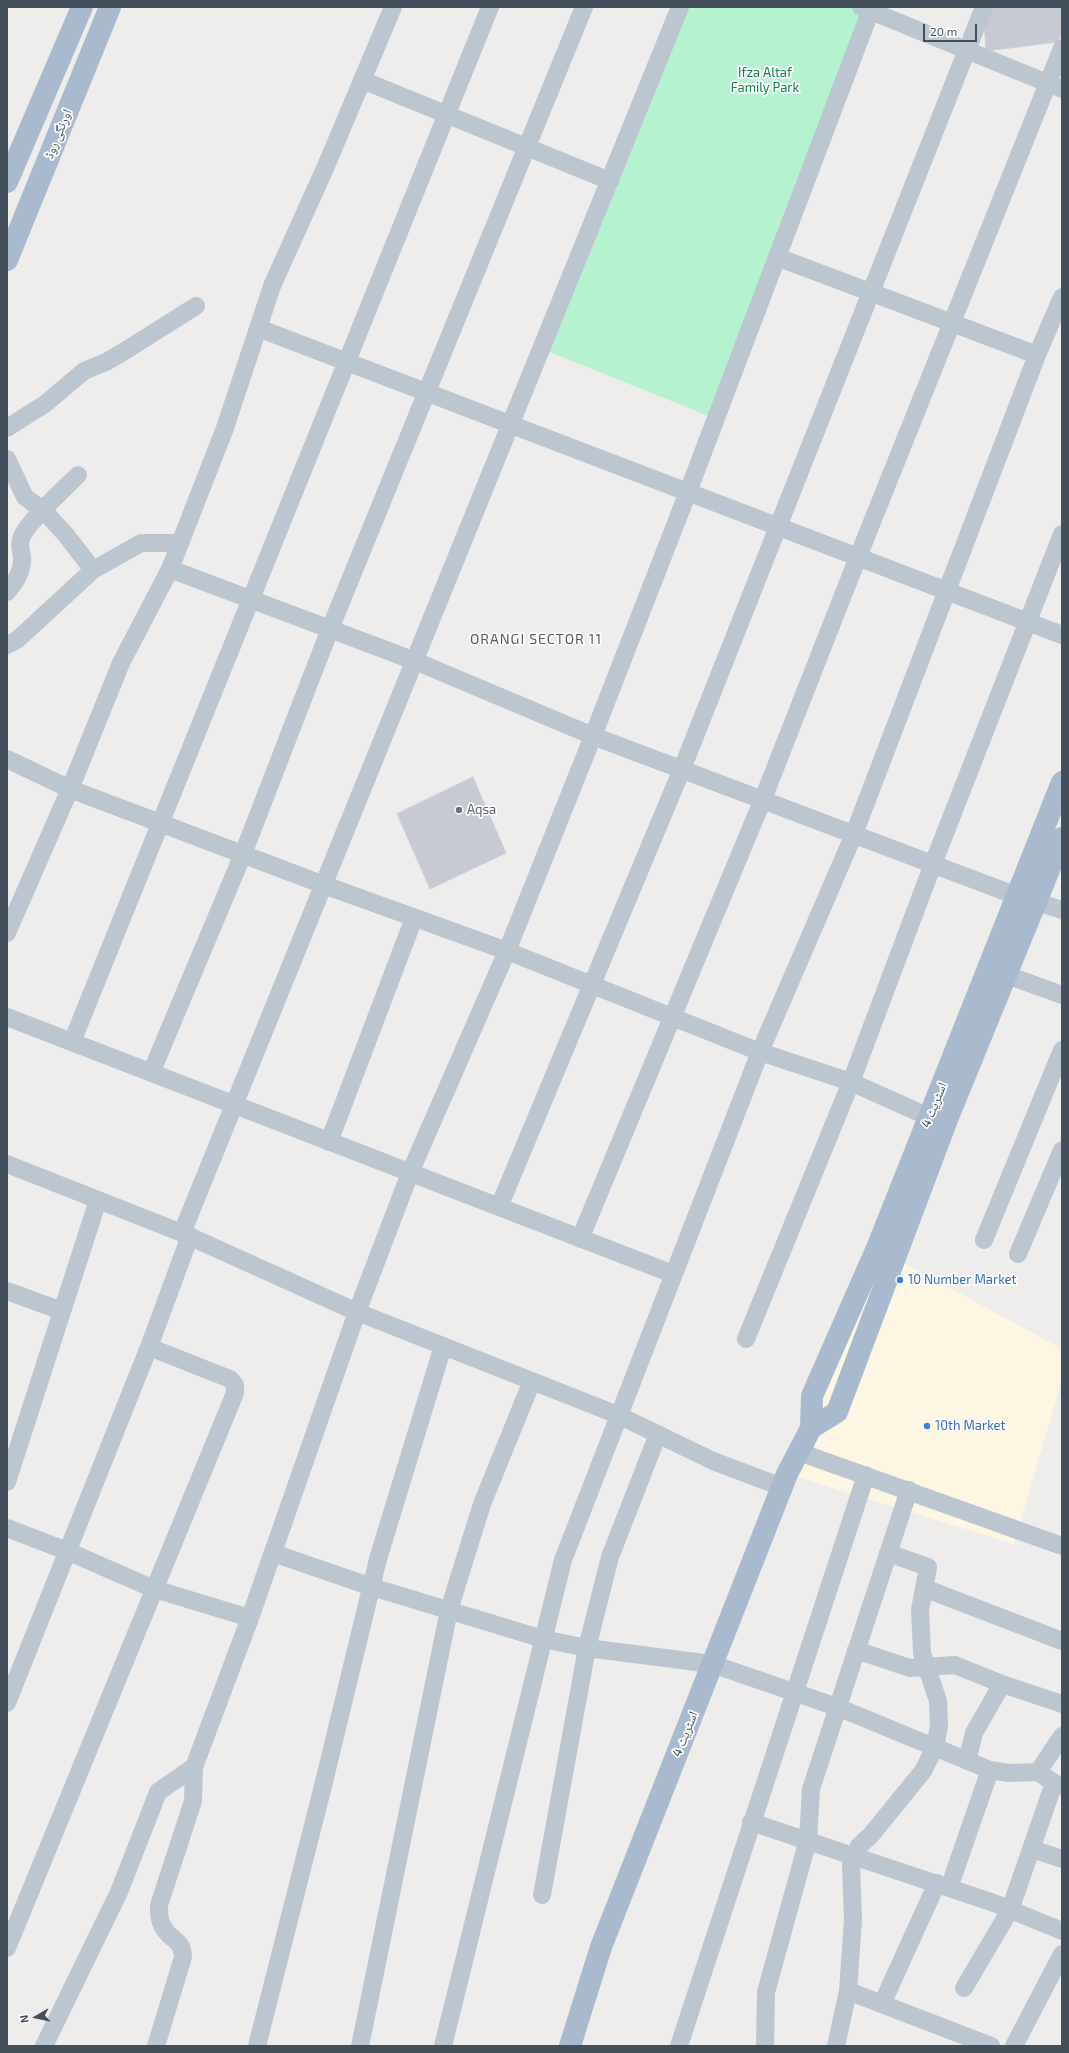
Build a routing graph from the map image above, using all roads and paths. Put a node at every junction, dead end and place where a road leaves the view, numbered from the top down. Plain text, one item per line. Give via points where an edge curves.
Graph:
1 (82, 7) edge
2 (110, 7) edge
3 (393, 7) edge
4 (490, 7) edge
5 (584, 7) edge
6 (680, 7) edge
7 (984, 7) edge
8 (868, 8) edge
9 (1062, 48) edge
10 (967, 50) junction
11 (362, 80) junction
12 (1055, 86) edge
13 (446, 116) junction
14 (527, 147) junction
15 (610, 181) junction
16 (7, 182) edge
17 (777, 257) junction
18 (7, 260) edge
19 (871, 293) junction
20 (1062, 297) edge
21 (196, 306) dead end
22 (952, 323) junction
23 (258, 328) junction
24 (1037, 355) junction
25 (348, 362) junction
26 (428, 393) junction
27 (511, 424) junction
28 (7, 428) edge
29 (7, 459) edge
30 (78, 475) dead end
31 (688, 492) junction
32 (43, 510) junction
33 (778, 527) junction
34 (1062, 534) edge
35 (180, 543) junction
36 (858, 557) junction
37 (170, 569) junction
38 (93, 570) junction
39 (947, 591) junction
40 (7, 592) edge
41 (249, 599) junction
42 (1028, 622) junction
43 (330, 629) junction
44 (1062, 635) edge
45 (7, 645) edge
46 (415, 661) junction
47 (594, 736) junction
48 (7, 759) edge
49 (682, 769) junction
50 (1062, 782) edge
51 (70, 789) junction
52 (764, 799) junction
53 (159, 823) junction
54 (854, 834) junction
55 (1062, 838) edge
56 (243, 854) junction
57 (933, 864) junction
58 (324, 885) junction
59 (1027, 899) junction
60 (1062, 910) edge
61 (414, 918) junction
62 (7, 933) edge
63 (507, 951) junction
64 (1007, 975) junction
65 (592, 985) junction
66 (1062, 995) edge
67 (7, 1017) edge
68 (671, 1017) junction
69 (72, 1042) junction
70 (1062, 1050) edge
71 (760, 1052) junction
72 (151, 1072) junction
73 (851, 1082) junction
74 (233, 1105) junction
75 (929, 1117) junction
76 (330, 1142) junction
77 (1062, 1150) edge
78 (7, 1164) edge
79 (410, 1173) junction
80 (98, 1200) junction
81 (499, 1207) junction
82 (186, 1235) junction
83 (580, 1239) junction
84 (984, 1240) dead end
85 (1018, 1254) dead end
86 (673, 1274) junction
87 (7, 1291) edge
88 (62, 1311) junction
89 (357, 1312) junction
90 (746, 1339) dead end
91 (444, 1346) junction
92 (149, 1347) junction
93 (532, 1381) junction
94 (618, 1415) junction
95 (811, 1428) junction
96 (658, 1434) junction
97 (799, 1452) junction
98 (866, 1475) junction
99 (7, 1482) edge
100 (782, 1487) junction
101 (909, 1490) junction
102 (7, 1528) edge
103 (1062, 1546) edge
104 (67, 1551) junction
105 (273, 1553) junction
106 (888, 1553) junction
107 (372, 1587) junction
108 (924, 1588) junction
109 (154, 1589) junction
110 (449, 1610) junction
111 (250, 1618) junction
112 (543, 1640) junction
113 (1062, 1641) edge
114 (587, 1648) junction
115 (856, 1650) junction
116 (712, 1664) junction
117 (926, 1666) junction
118 (1002, 1684) junction
119 (794, 1692) junction
120 (7, 1702) edge
121 (1062, 1704) edge
122 (837, 1707) junction
123 (1062, 1736) edge
124 (935, 1747) junction
125 (967, 1760) junction
126 (194, 1767) junction
127 (990, 1770) junction
128 (1038, 1772) junction
129 (1058, 1785) edge
130 (751, 1822) junction
131 (808, 1840) junction
132 (1032, 1849) junction
133 (855, 1855) junction
134 (1062, 1859) edge
135 (943, 1886) junction
136 (542, 1895) dead end
137 (1010, 1910) junction
138 (1062, 1931) edge
139 (7, 1948) edge
140 (1062, 1954) edge
141 (964, 1988) dead end
142 (848, 1991) junction
143 (882, 2004) junction
144 (44, 2046) edge
145 (156, 2046) edge
146 (257, 2046) edge
147 (360, 2046) edge
148 (443, 2046) edge
149 (570, 2046) edge
150 (679, 2046) edge
151 (765, 2046) edge
152 (836, 2046) edge
153 (991, 2046) edge
154 (1014, 2046) edge

1 - 16 main road
2 - 18 main road, اورنگی روڈ
3 - 11 street
4 - 13 street
5 - 14 street
6 - 15 street
7 - 10 street
8 - 10 street
8 - 17 street
9 - 12 street
10 - 12 street
10 - 19 street
11 - 13 street
11 - 23 street via 272,286
12 - 22 street
13 - 14 street
13 - 25 street
14 - 15 street
14 - 26 street
15 - 27 street
17 - 19 street
17 - 31 street
19 - 22 street
19 - 33 street
20 - 24 street
21 - 28 street via 106,362 84,371 46,404
22 - 24 street
22 - 36 street
23 - 25 street
23 - 35 street via 225,428
24 - 39 street
25 - 26 street
25 - 41 street
26 - 27 street
26 - 43 street
27 - 31 street
27 - 46 street
29 - 32 street via 25,497
30 - 32 street
31 - 33 street
31 - 47 street
32 - 38 street via 66,534
32 - 40 street via 21,537 21,572
33 - 36 street
33 - 49 street
34 - 42 street
35 - 37 street
35 - 38 street via 141,543
36 - 39 street
36 - 52 street
37 - 41 street
37 - 51 street via 121,663
38 - 45 street via 17,640
39 - 42 street
39 - 54 street
41 - 43 street
41 - 53 street
42 - 44 street
42 - 57 street
43 - 46 street
43 - 56 street
46 - 47 street
46 - 58 street
47 - 49 street
47 - 63 street
48 - 51 street
49 - 52 street
49 - 65 street
50 - 59 main road, اسٹریٹ 4
51 - 53 street
51 - 62 street
52 - 54 street
52 - 68 street
53 - 56 street
53 - 69 street
54 - 57 street
54 - 71 street
55 - 59 main road, اسٹریٹ 4
56 - 58 street
56 - 72 street
57 - 59 street
57 - 73 street
58 - 61 street
58 - 74 street
59 - 60 street
59 - 64 main road, اسٹریٹ 4
59 - 75 main road, اسٹریٹ 4
61 - 63 street
61 - 76 street
63 - 65 street
63 - 79 street
64 - 66 street
64 - 95 main road, اسٹریٹ 4 via 948,1117 837,1412
65 - 68 street
65 - 81 street
67 - 69 street
68 - 71 street
68 - 83 street
69 - 72 street
70 - 84 street
71 - 73 street
71 - 86 street
72 - 74 street
73 - 75 street
73 - 90 street
74 - 76 street
74 - 82 street
75 - 95 main road, اسٹریٹ 4 via 877,1248 812,1396
76 - 79 street
77 - 85 street
78 - 80 street
79 - 81 street
79 - 89 street
80 - 82 street
80 - 88 street
81 - 83 street
82 - 89 street
82 - 92 street
83 - 86 street
86 - 94 street
87 - 88 street
88 - 99 street
89 - 91 street
89 - 105 street
91 - 93 street
91 - 107 street via 378,1559
92 - 104 street
92 - 109 street via 230,1379 235,1385 235,1393
93 - 94 street
93 - 110 street via 482,1504
94 - 96 street
94 - 112 street via 563,1560
95 - 97 main road, اسٹریٹ 4
96 - 100 street via 713,1461
96 - 114 street via 610,1557
97 - 98 street
97 - 100 main road, اسٹریٹ 4
98 - 101 street
98 - 119 street
100 - 116 main road, اسٹریٹ 4
101 - 103 street
101 - 106 street
102 - 104 street
104 - 109 street
104 - 120 street
105 - 107 street
105 - 111 street
106 - 108 street via 928,1567
106 - 115 street
107 - 110 street
107 - 146 street
108 - 113 street
108 - 117 street via 920,1610 922,1653
109 - 111 street
109 - 139 street
110 - 112 street
110 - 147 street
111 - 126 street
112 - 114 street
112 - 148 street
114 - 116 street
114 - 136 street
115 - 117 street via 910,1668
115 - 122 street
116 - 119 street
116 - 149 main road, اسٹریٹ 4 via 601,1947
117 - 118 street via 954,1665
117 - 124 street via 938,1701 939,1726
118 - 121 street
118 - 125 street via 974,1733
119 - 122 street
119 - 130 street
122 - 124 street
122 - 131 street via 811,1789
123 - 128 street
124 - 125 street
124 - 133 street via 923,1771 859,1846
125 - 127 street
126 - 144 street via 158,1792 119,1892
126 - 145 street via 193,1801 159,1905 159,1919 165,1930 180,1943 183,1958
127 - 128 street via 1009,1773
127 - 135 street
128 - 129 street
129 - 132 street
130 - 131 street
130 - 150 street
131 - 133 street
131 - 151 street via 766,1992
132 - 134 street
132 - 137 street
133 - 135 street
133 - 142 street via 851,1865 853,1920
135 - 137 street
135 - 143 street
137 - 138 street
137 - 141 street
140 - 154 street
142 - 143 street
142 - 152 street
143 - 153 street

